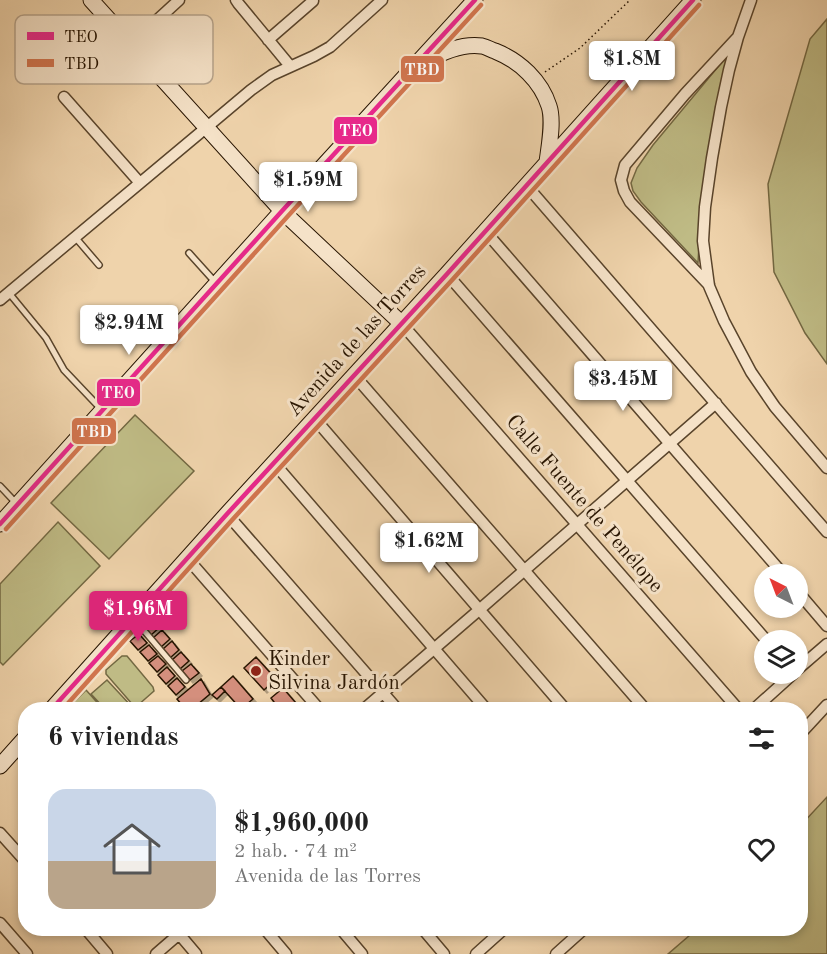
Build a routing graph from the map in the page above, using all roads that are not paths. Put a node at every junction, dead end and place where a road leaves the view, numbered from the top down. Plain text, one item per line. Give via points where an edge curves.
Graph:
1 (179, 0) edge
2 (236, 0) edge
3 (382, 0) edge
4 (475, 0) edge
5 (693, 0) edge
6 (751, 0) edge
7 (313, 1) edge
8 (96, 2) edge
9 (107, 15) edge
10 (163, 15) edge
11 (738, 37) junction
12 (268, 40) junction
13 (290, 66) junction
14 (406, 74) junction
15 (168, 84) edge
16 (64, 97) dead end
17 (207, 127) junction
18 (548, 162) junction
19 (140, 183) junction
20 (526, 185) junction
21 (282, 210) junction
22 (485, 231) junction
23 (75, 237) junction
24 (189, 253) dead end
25 (99, 265) dead end
26 (447, 274) junction
27 (216, 283) junction
28 (709, 286) junction
29 (9, 293) junction
30 (0, 300) edge
31 (401, 324) junction
32 (354, 375) junction
33 (716, 403) junction
34 (102, 410) junction
35 (315, 419) junction
36 (669, 444) junction
37 (274, 463) junction
38 (827, 468) edge
39 (628, 480) junction
40 (0, 486) edge
41 (17, 505) junction
42 (227, 514) junction
43 (0, 524) edge
44 (576, 524) junction
45 (827, 532) edge
46 (187, 558) junction
47 (774, 564) edge
48 (525, 570) junction
49 (808, 604) edge
50 (479, 610) junction
51 (133, 618) junction
52 (827, 626) edge
53 (757, 630) edge
54 (827, 644) edge
55 (434, 648) junction
56 (808, 660) edge
57 (186, 681) dead end
58 (782, 684) edge
59 (382, 692) junction
60 (58, 702) edge
61 (313, 702) edge
62 (371, 702) edge
63 (391, 702) edge
64 (480, 702) edge
65 (559, 702) edge
66 (639, 702) edge
67 (732, 702) edge
68 (762, 702) edge
69 (827, 705) edge
70 (808, 725) edge
71 (18, 751) edge
72 (0, 766) edge
73 (0, 833) edge
74 (18, 853) edge
75 (0, 923) edge
76 (92, 936) edge
77 (174, 936) edge
78 (183, 936) edge
79 (271, 936) edge
80 (347, 936) edge
81 (429, 936) edge
82 (495, 936) edge
83 (576, 936) edge
84 (27, 954) edge
85 (107, 954) edge
86 (156, 954) edge
87 (196, 954) edge
88 (286, 954) edge
89 (362, 954) edge
90 (444, 954) edge
91 (476, 954) edge
92 (556, 954) edge

1 - 10 street
2 - 12 street
3 - 13 street via 330,46
4 - 14 main road
5 - 18 main road, Avenida de las Torres
6 - 11 street
7 - 12 street
8 - 9 main road
11 - 28 street via 721,107 705,207 703,242
11 - 28 street via 645,140 625,165 621,180 630,201
12 - 13 street
13 - 17 street via 250,90
14 - 18 main road via 440,53 464,46 483,46 506,56 535,79 550,108
14 - 21 main road
15 - 17 main road
16 - 19 street
17 - 19 street
17 - 21 main road
18 - 20 main road, Avenida de las Torres
19 - 23 street
20 - 22 main road, Avenida de las Torres
20 - 33 street
21 - 27 main road
21 - 31 main road
22 - 26 main road, Avenida de las Torres
22 - 36 street
23 - 25 lane
23 - 29 street
24 - 27 lane
26 - 31 main road, Avenida de las Torres
26 - 39 street
27 - 34 main road
28 - 38 street via 751,372
29 - 30 street
29 - 34 lane via 46,338 64,370
31 - 32 main road, Avenida de las Torres
31 - 44 street, Calle Fuente de Penélope
32 - 35 main road, Avenida de las Torres
32 - 48 street
33 - 36 street
33 - 45 street
34 - 41 main road
35 - 37 main road, Avenida de las Torres
35 - 50 street
36 - 39 street
36 - 47 street
37 - 42 main road, Avenida de las Torres
37 - 55 street
39 - 44 street
39 - 53 street
40 - 41 lane
41 - 43 main road
42 - 46 main road, Avenida de las Torres
42 - 59 street
44 - 48 street
44 - 67 street, Calle Fuente de Penélope
46 - 51 main road, Avenida de las Torres
46 - 61 street
48 - 50 street
48 - 66 street
49 - 52 street
50 - 55 street
50 - 65 street
51 - 57 lane
51 - 60 main road, Avenida de las Torres
54 - 56 street
55 - 59 street
55 - 64 street
58 - 68 street
59 - 62 street
59 - 63 street
69 - 70 street
71 - 72 main road
73 - 74 street
75 - 84 street
76 - 85 street
77 - 86 street
78 - 87 street
79 - 88 street
80 - 89 street
81 - 90 street
82 - 91 street
83 - 92 street

